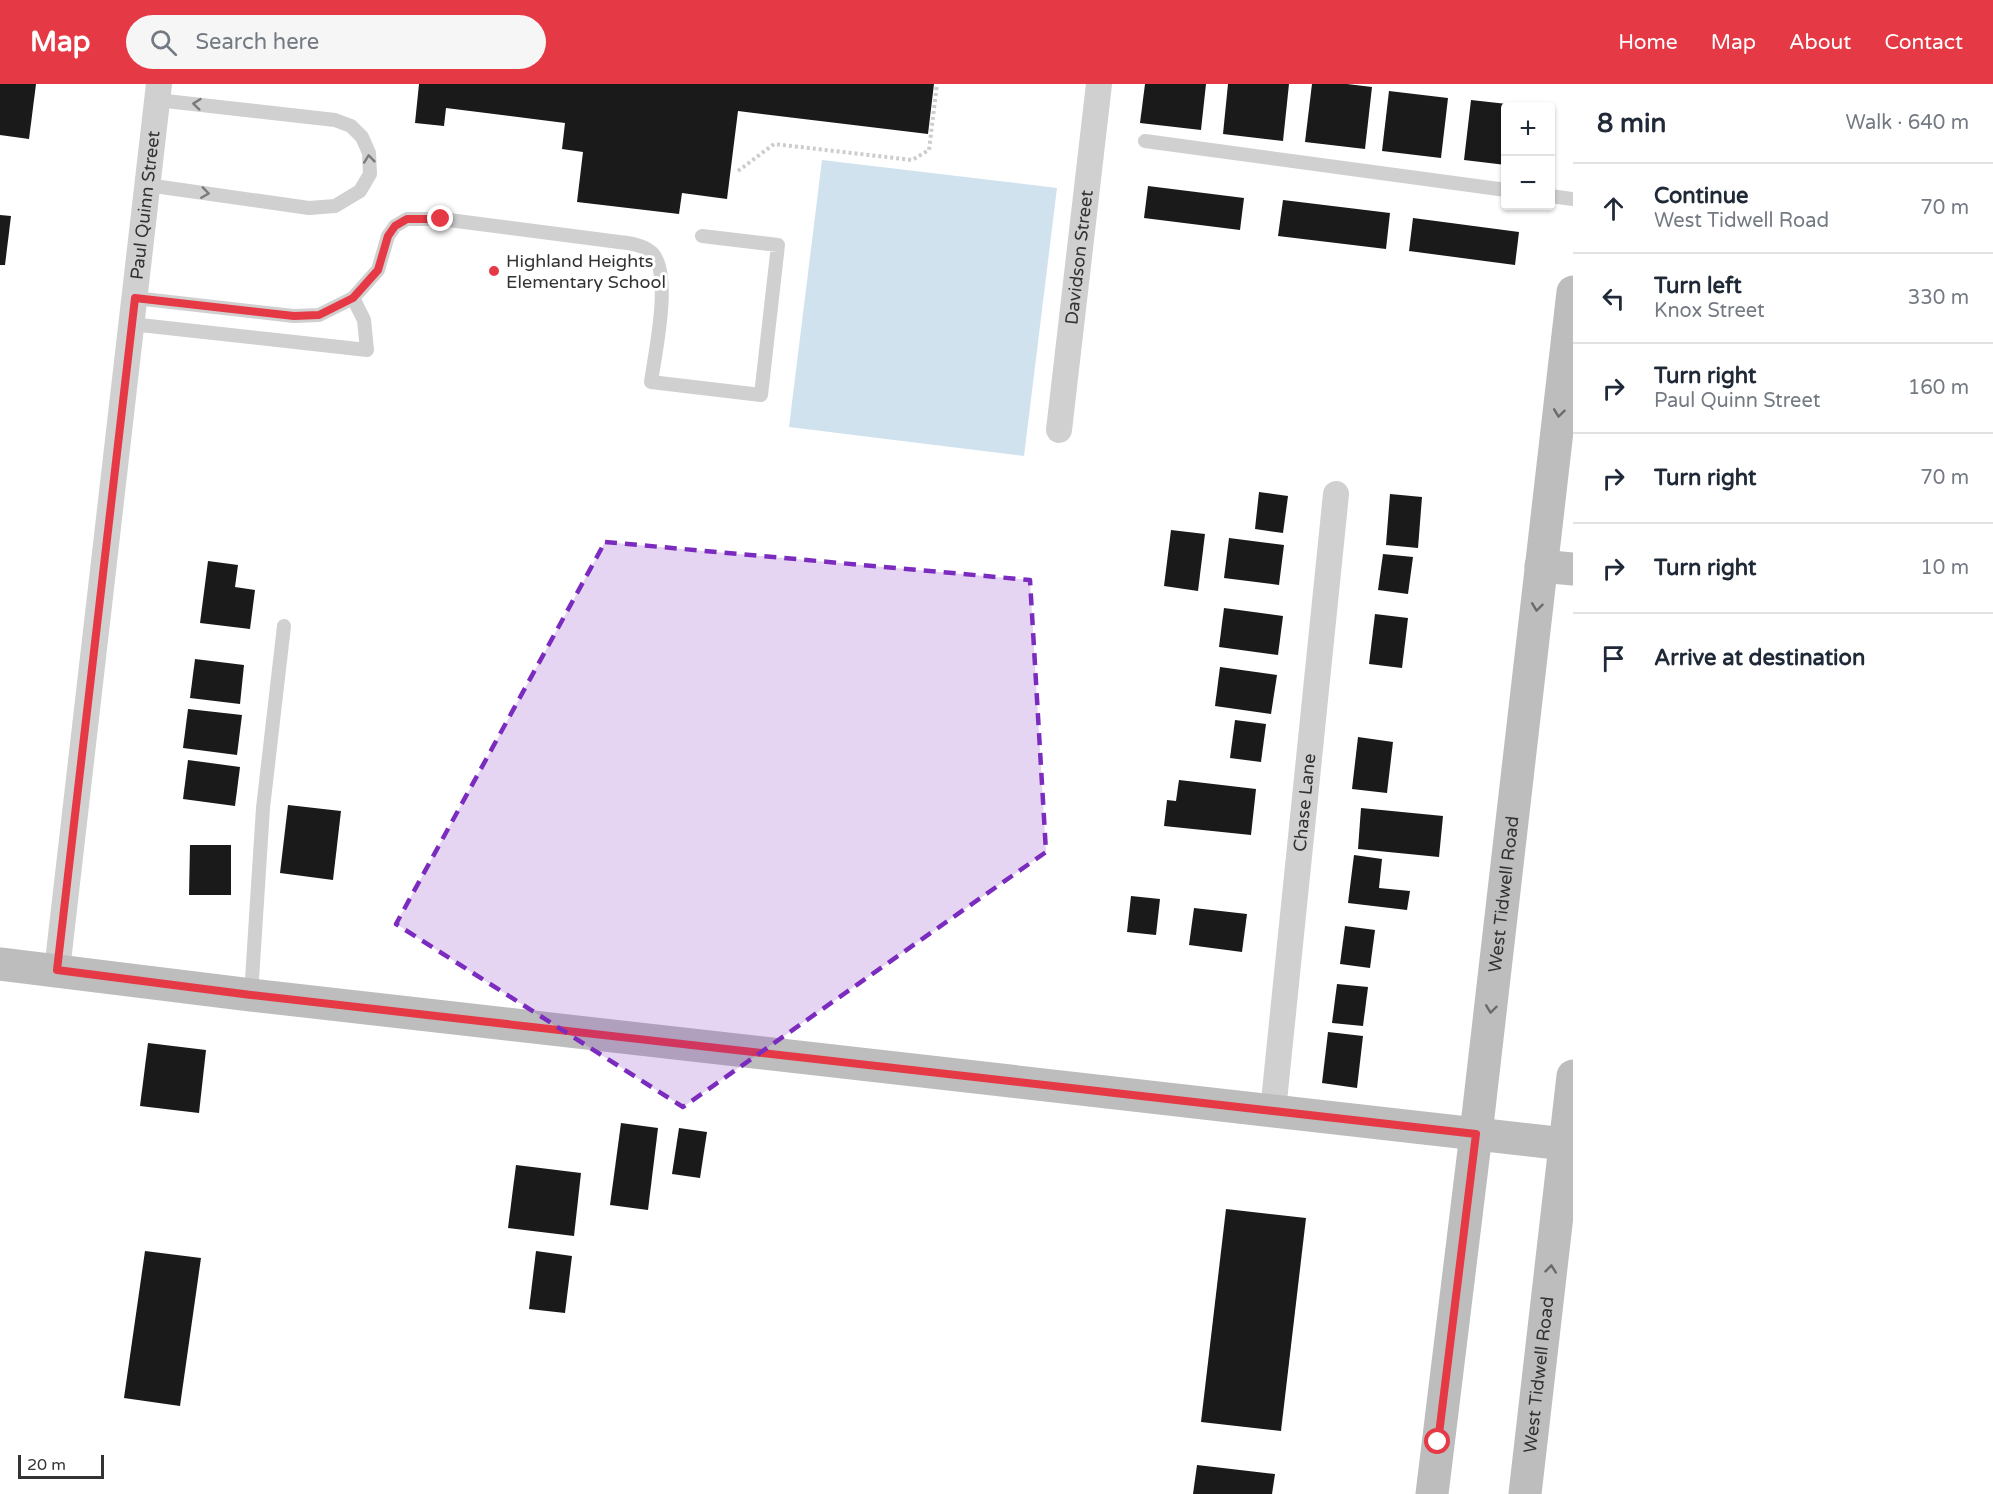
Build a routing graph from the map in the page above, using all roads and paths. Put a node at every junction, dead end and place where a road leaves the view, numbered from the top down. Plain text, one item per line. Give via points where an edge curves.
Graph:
1 (937, 84) edge
2 (1099, 84) edge
3 (158, 92) edge
4 (1145, 141) dead end
5 (738, 171) dead end
6 (147, 185) junction
7 (1501, 189) edge
8 (1555, 197) edge
9 (1573, 199) edge
10 (702, 236) dead end
11 (1573, 292) edge
12 (135, 298) junction
13 (353, 298) junction
14 (131, 324) junction
15 (1059, 430) dead end
16 (1336, 494) dead end
17 (1541, 566) junction
18 (1573, 569) edge
19 (284, 626) dead end
20 (0, 964) edge
21 (57, 970) junction
22 (251, 995) junction
23 (1573, 1076) edge
24 (1273, 1111) junction
25 (1476, 1134) junction
26 (1565, 1144) junction
27 (1432, 1494) edge
28 (1525, 1494) edge

1 - 5 path via 929,150 912,160 774,144
2 - 15 street, Davidson Street
3 - 6 street, Paul Quinn Street
6 -> 3 lane via 309,208 335,206 360,191 370,174 369,153 362,137 351,126
4 - 7 lane
6 - 12 street, Paul Quinn Street
8 - 9 lane
10 - 13 lane via 778,245 761,395 651,382 662,281 652,253 631,243 441,219 407,219 388,236 378,270
11 -> 17 main road, West Tidwell Road
12 - 13 lane via 294,316 319,315
12 - 14 street, Paul Quinn Street
13 - 14 lane via 364,320 367,350
14 - 21 street, Paul Quinn Street
16 - 24 street, Chase Lane
17 - 18 main road
17 -> 25 main road, West Tidwell Road
19 - 22 lane via 263,808
20 - 21 main road
21 - 22 main road
22 - 24 main road
23 - 26 main road, West Tidwell Road
24 - 25 main road
25 - 26 main road
25 - 27 main road, West Tidwell Road
28 -> 26 main road, West Tidwell Road

